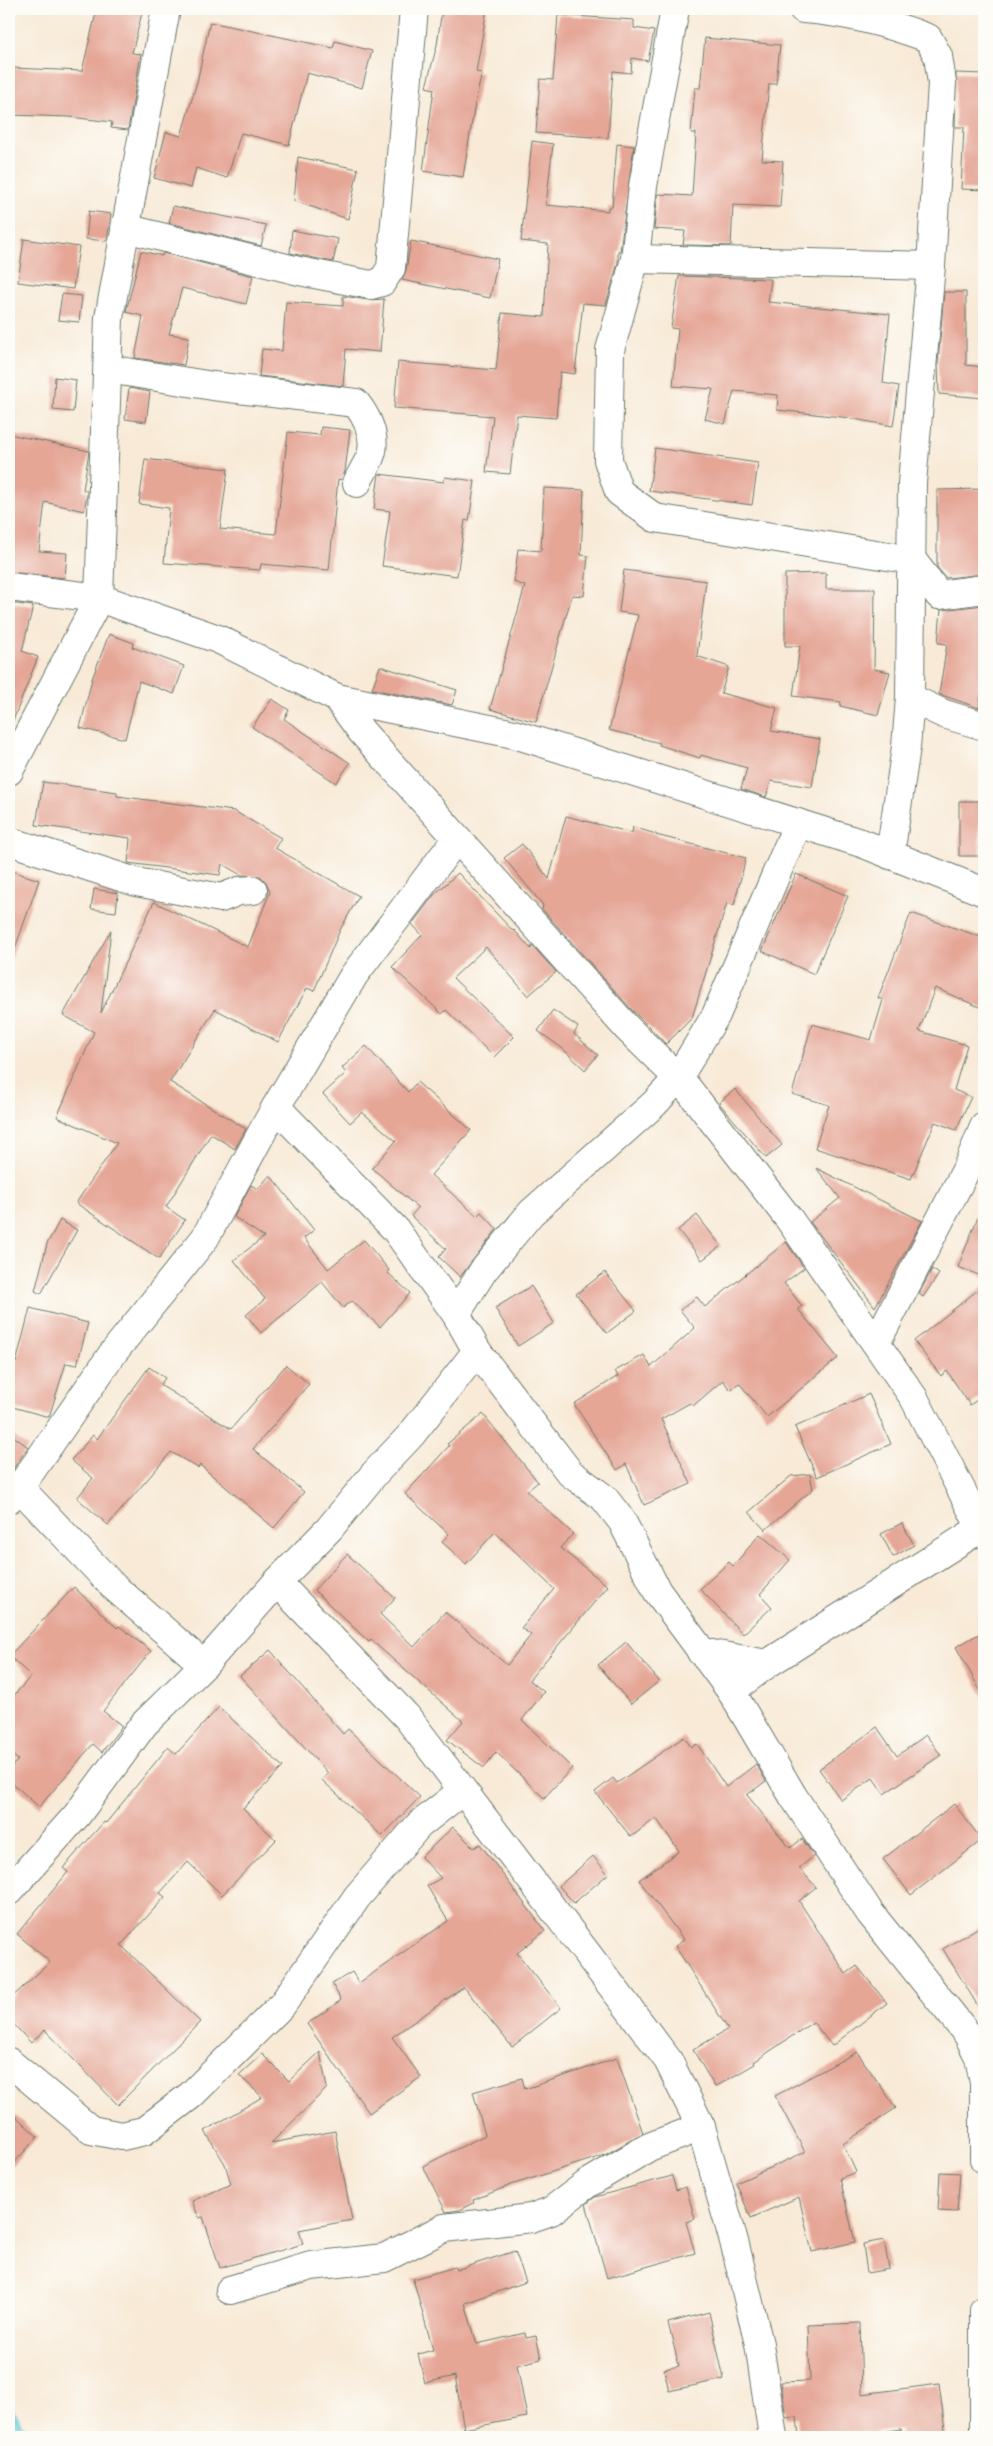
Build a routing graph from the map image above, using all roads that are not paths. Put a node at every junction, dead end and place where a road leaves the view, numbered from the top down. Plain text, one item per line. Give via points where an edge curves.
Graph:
1 (166, 9) edge
2 (414, 9) edge
3 (675, 9) edge
4 (803, 9) edge
5 (125, 228) junction
6 (635, 259) junction
7 (930, 266) junction
8 (108, 369) junction
9 (356, 483) dead end
10 (912, 560) junction
11 (9, 587) edge
12 (984, 589) edge
13 (99, 598) junction
14 (337, 698) junction
15 (910, 698) junction
16 (984, 726) edge
17 (9, 771) edge
18 (798, 823) junction
19 (457, 838) junction
20 (9, 841) edge
21 (890, 855) junction
22 (252, 890) dead end
23 (984, 892) edge
24 (678, 1078) junction
25 (276, 1107) junction
26 (984, 1127) edge
27 (456, 1314) junction
28 (876, 1343) junction
29 (477, 1351) junction
30 (975, 1491) edge
31 (14, 1493) edge
32 (983, 1531) edge
33 (277, 1582) junction
34 (701, 1652) junction
35 (767, 1664) junction
36 (204, 1665) junction
37 (731, 1691) junction
38 (462, 1791) junction
39 (9, 1891) edge
40 (9, 2062) edge
41 (701, 2127) junction
42 (984, 2160) edge
43 (230, 2290) dead end
44 (984, 2310) edge
45 (773, 2437) edge
46 (984, 2437) edge

1 - 5 street
2 - 5 street via 391,268 382,282 371,285 299,271
3 - 6 street via 643,186
4 - 7 street via 828,11 900,28 928,38 938,56 942,83
5 - 8 street via 109,318
6 - 7 street
6 - 10 street via 610,350 608,460 619,492 655,518
7 - 10 street via 912,483
8 - 9 street via 356,404 364,413 371,433 372,451
8 - 13 street
10 - 12 street via 939,596
10 - 15 street
11 - 13 street
13 - 14 street via 218,639
13 - 17 street
14 - 18 street via 514,734
14 - 19 street via 362,732
15 - 16 street via 944,714
15 - 21 street
18 - 21 street
18 - 24 street via 716,1015
19 - 24 street via 627,1028
19 - 25 street via 354,975
20 - 22 street via 136,882 221,898
21 - 23 street
24 - 27 street via 654,1104 531,1213 483,1271
24 - 28 street via 789,1219
25 - 27 street via 395,1229
25 - 31 street via 206,1238 113,1353
26 - 28 street via 966,1170
27 - 29 street
28 - 30 street
29 - 33 street via 411,1435 329,1529
29 - 34 street via 570,1473 604,1498 622,1522 657,1591
30 - 32 street
31 - 36 street via 113,1586
32 - 35 street
33 - 36 street
33 - 38 street via 407,1717
34 - 35 street
34 - 37 street
35 - 37 street
36 - 39 street via 144,1724 77,1815
37 - 42 street via 793,1796 870,1913 968,2036 978,2057 984,2084
38 - 40 street via 419,1825 357,1897 282,2005 191,2095 144,2131 122,2136 91,2130
38 - 41 street via 668,2060
41 - 43 street via 649,2147 551,2210 531,2218 444,2228 384,2258 311,2266
41 - 45 street via 759,2344
44 - 46 street

